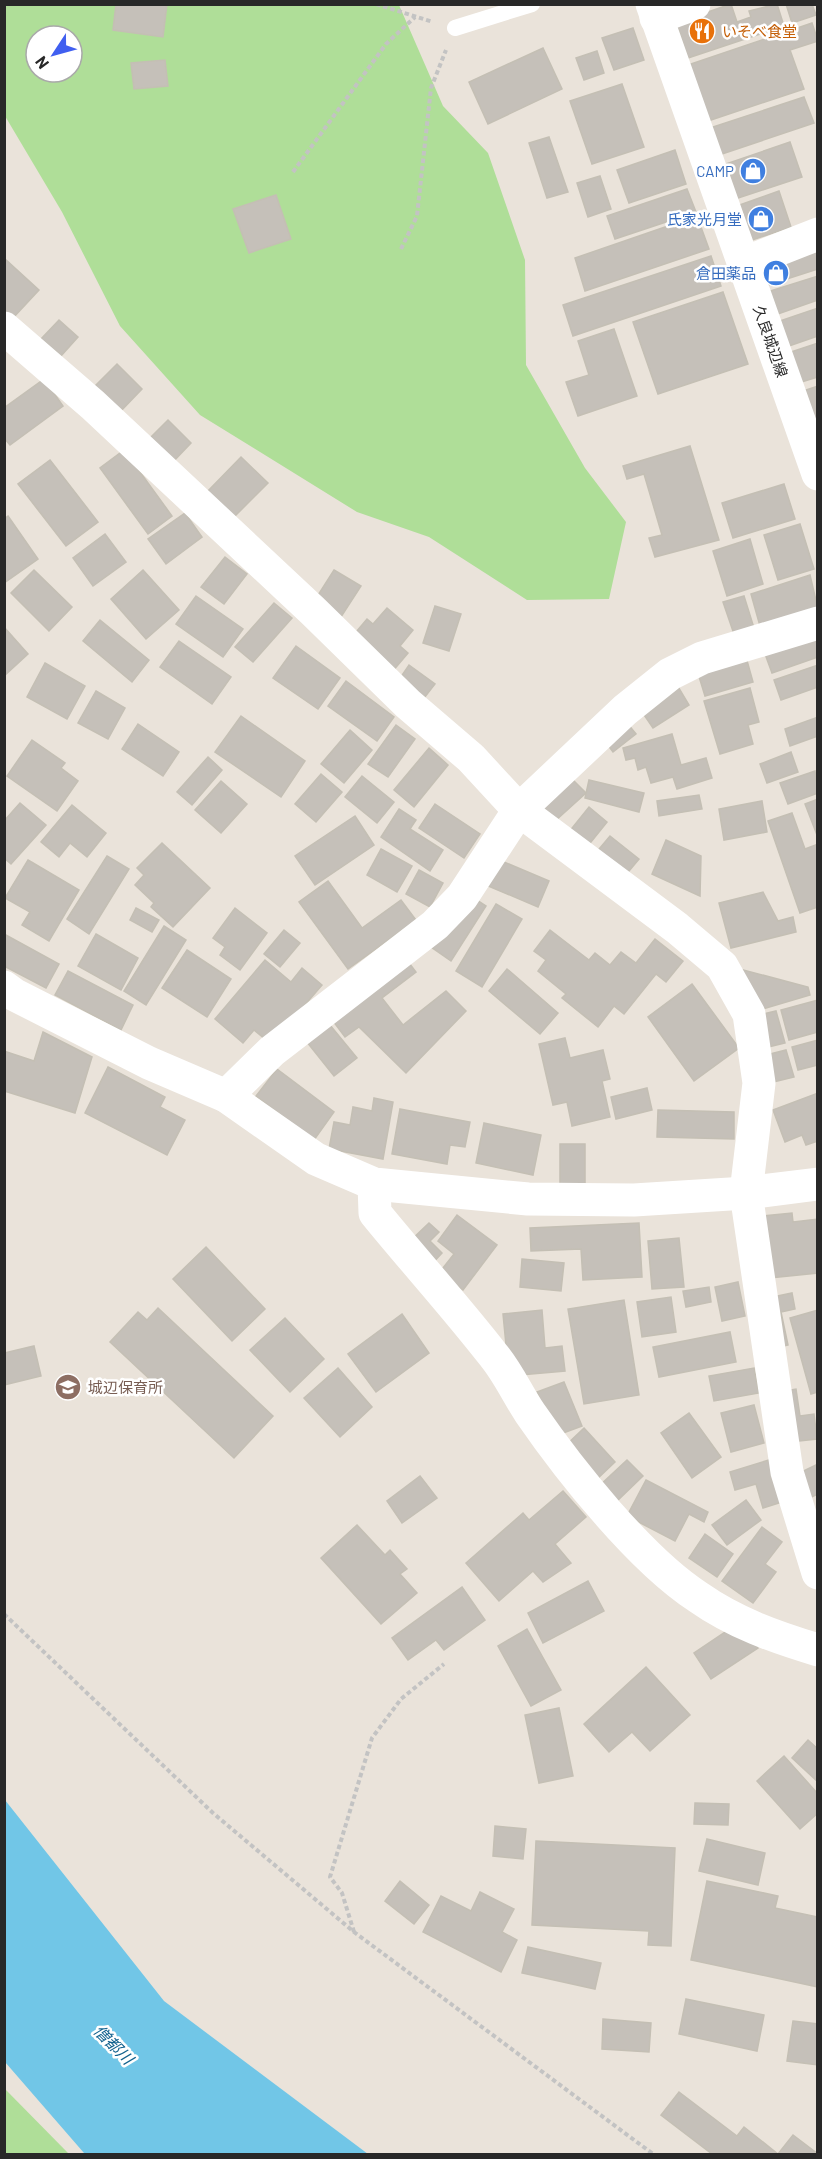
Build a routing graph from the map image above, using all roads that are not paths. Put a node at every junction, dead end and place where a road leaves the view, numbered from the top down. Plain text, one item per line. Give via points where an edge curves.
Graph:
1 (532, 4) edge
2 (694, 4) edge
3 (654, 11) edge
4 (455, 28) road end
5 (818, 234) edge
6 (744, 262) junction
7 (4, 328) edge
8 (818, 474) edge
9 (818, 623) edge
10 (519, 810) junction
11 (4, 987) edge
12 (226, 1096) junction
13 (374, 1184) junction
14 (818, 1184) edge
15 (746, 1193) junction
16 (818, 1574) edge
17 (818, 1650) edge

1 - 4 lane
2 - 3 street
3 - 6 street, 久良城辺線
5 - 6 street
6 - 8 street, 久良城辺線
7 - 10 street via 93,405 408,704 471,758
9 - 10 street via 702,658 670,674
10 - 12 street via 462,897 435,925 289,1036
10 - 15 street via 722,966 748,1014 759,1083
11 - 12 street via 149,1063
12 - 13 street via 316,1159
13 - 15 street via 528,1199 634,1200
13 - 17 street via 375,1213 496,1357 530,1413 622,1527 696,1597 770,1635
14 - 15 street
15 - 16 street via 787,1472

